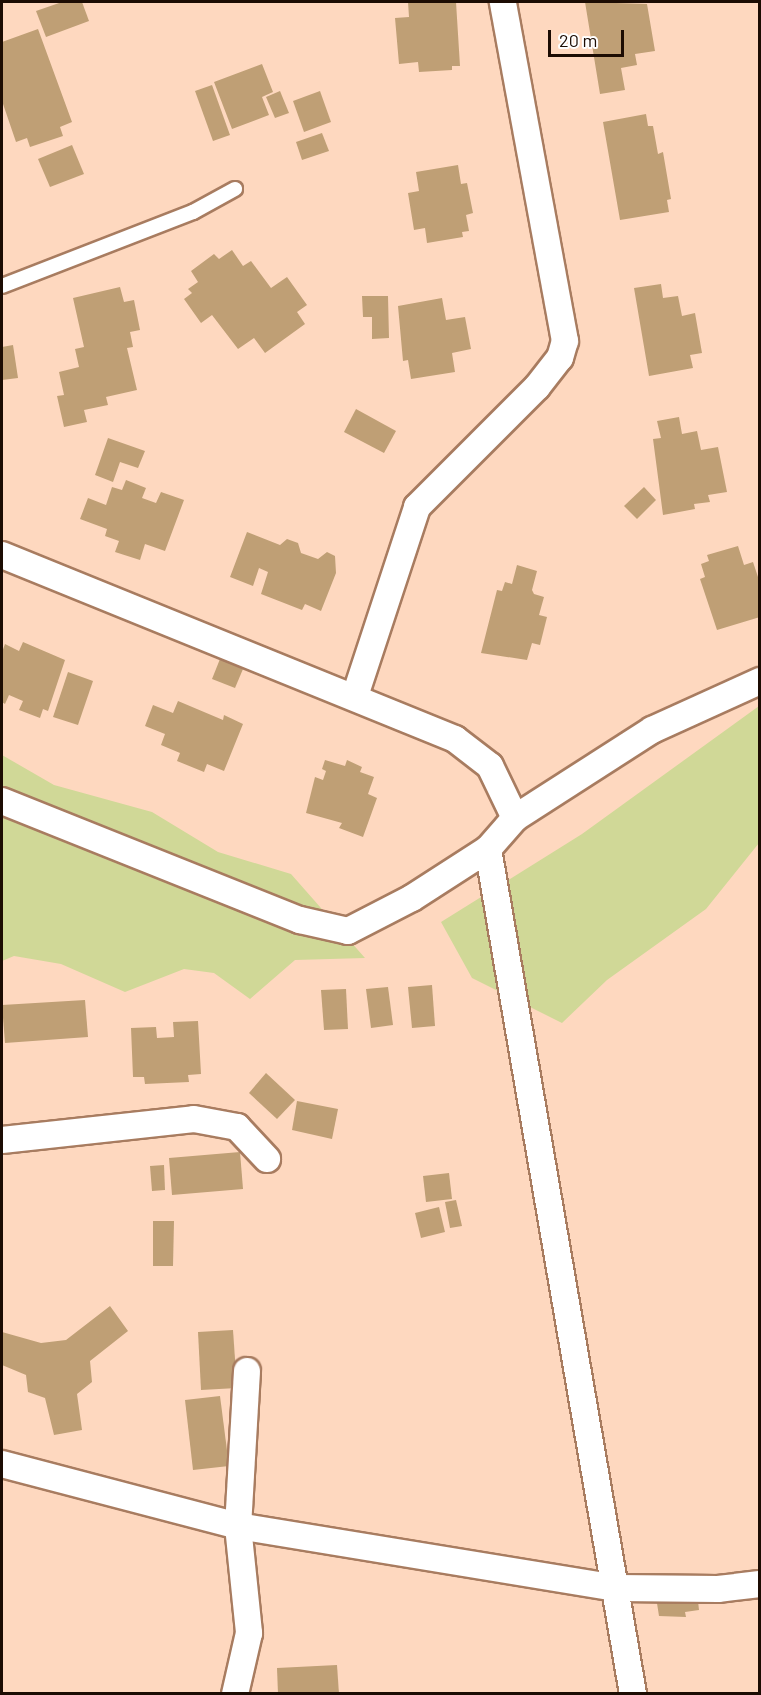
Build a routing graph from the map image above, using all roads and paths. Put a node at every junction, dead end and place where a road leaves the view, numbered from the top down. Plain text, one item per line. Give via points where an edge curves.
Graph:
1 (503, 2) edge
2 (235, 189) dead end
3 (2, 286) edge
4 (2, 555) edge
5 (759, 681) edge
6 (355, 696) junction
7 (2, 801) edge
8 (515, 818) junction
9 (488, 849) junction
10 (2, 1140) edge
11 (267, 1159) dead end
12 (247, 1371) dead end
13 (2, 1464) edge
14 (238, 1526) junction
15 (759, 1584) edge
16 (617, 1588) junction
17 (235, 1694) edge
18 (633, 1694) edge

1 - 6 street via 565,341 560,358 537,387 417,507
2 - 3 lane via 193,212
4 - 6 street
5 - 8 street via 676,716
6 - 8 street via 476,752 490,766
7 - 9 street via 300,920 348,931 412,898
8 - 9 street
9 - 16 street
10 - 11 street via 194,1119 237,1127
12 - 14 street
13 - 14 street
14 - 16 street
14 - 17 street via 249,1633
15 - 16 street via 718,1589
16 - 18 street

